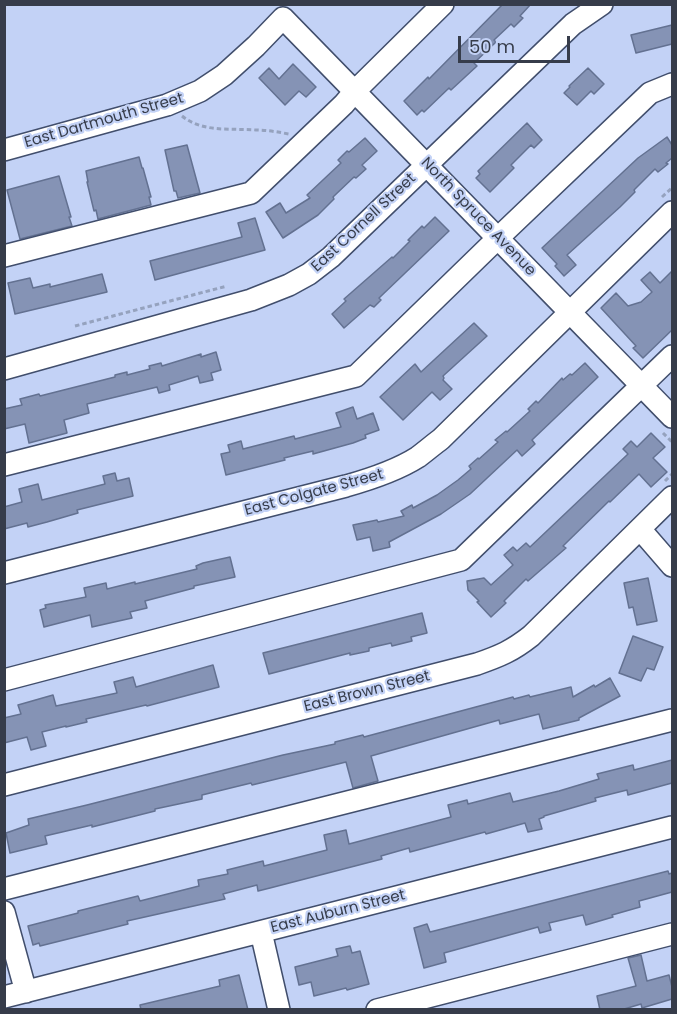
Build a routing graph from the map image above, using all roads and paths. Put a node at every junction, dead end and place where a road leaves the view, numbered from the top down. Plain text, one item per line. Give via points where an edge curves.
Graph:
1 (443, 4) edge
2 (602, 4) edge
3 (283, 18) joint
4 (672, 84) edge
5 (355, 91) junction
6 (167, 105) junction
7 (308, 139) junction
8 (4, 150) edge
9 (427, 165) junction
10 (672, 188) edge
11 (666, 206) edge
12 (498, 237) junction
13 (4, 256) edge
14 (234, 285) dead end
15 (570, 312) junction
16 (75, 326) dead end
17 (672, 356) edge
18 (4, 369) edge
19 (641, 385) junction
20 (672, 417) edge
21 (4, 465) edge
22 (672, 497) edge
23 (640, 529) junction
24 (672, 566) edge
25 (4, 573) edge
26 (4, 680) edge
27 (672, 720) edge
28 (4, 785) edge
29 (672, 827) edge
30 (4, 889) edge
31 (4, 912) edge
32 (261, 932) junction
33 (672, 934) edge
34 (26, 992) junction
35 (4, 997) edge
36 (279, 1010) edge
37 (377, 1010) edge

1 - 5 street
2 - 9 street, East Cornell Street via 573,24
3 - 5 street, North Spruce Avenue
3 - 6 street, East Dartmouth Street via 224,75
4 - 12 street via 650,93
5 - 7 street
5 - 9 street, North Spruce Avenue
6 - 7 path via 198,125 301,135
6 - 8 street, East Dartmouth Street
7 - 13 street via 251,193
9 - 12 street, North Spruce Avenue
9 - 18 street, East Cornell Street via 331,257 289,285 251,300
10 - 11 path
11 - 15 street, East Colgate Street
12 - 15 street, North Spruce Avenue
12 - 21 street via 356,376
14 - 16 path
15 - 19 street, North Spruce Avenue
15 - 25 street, East Colgate Street via 441,439 397,469 346,486
17 - 19 street
19 - 20 street, North Spruce Avenue
19 - 26 street via 461,560
22 - 23 street, East Brown Street
23 - 24 street
23 - 28 street, East Brown Street via 531,636 500,656
27 - 30 street
29 - 32 street, East Auburn Street
31 - 34 street
32 - 34 street, East Auburn Street
32 - 36 street
33 - 37 street
34 - 35 street, East Auburn Street

